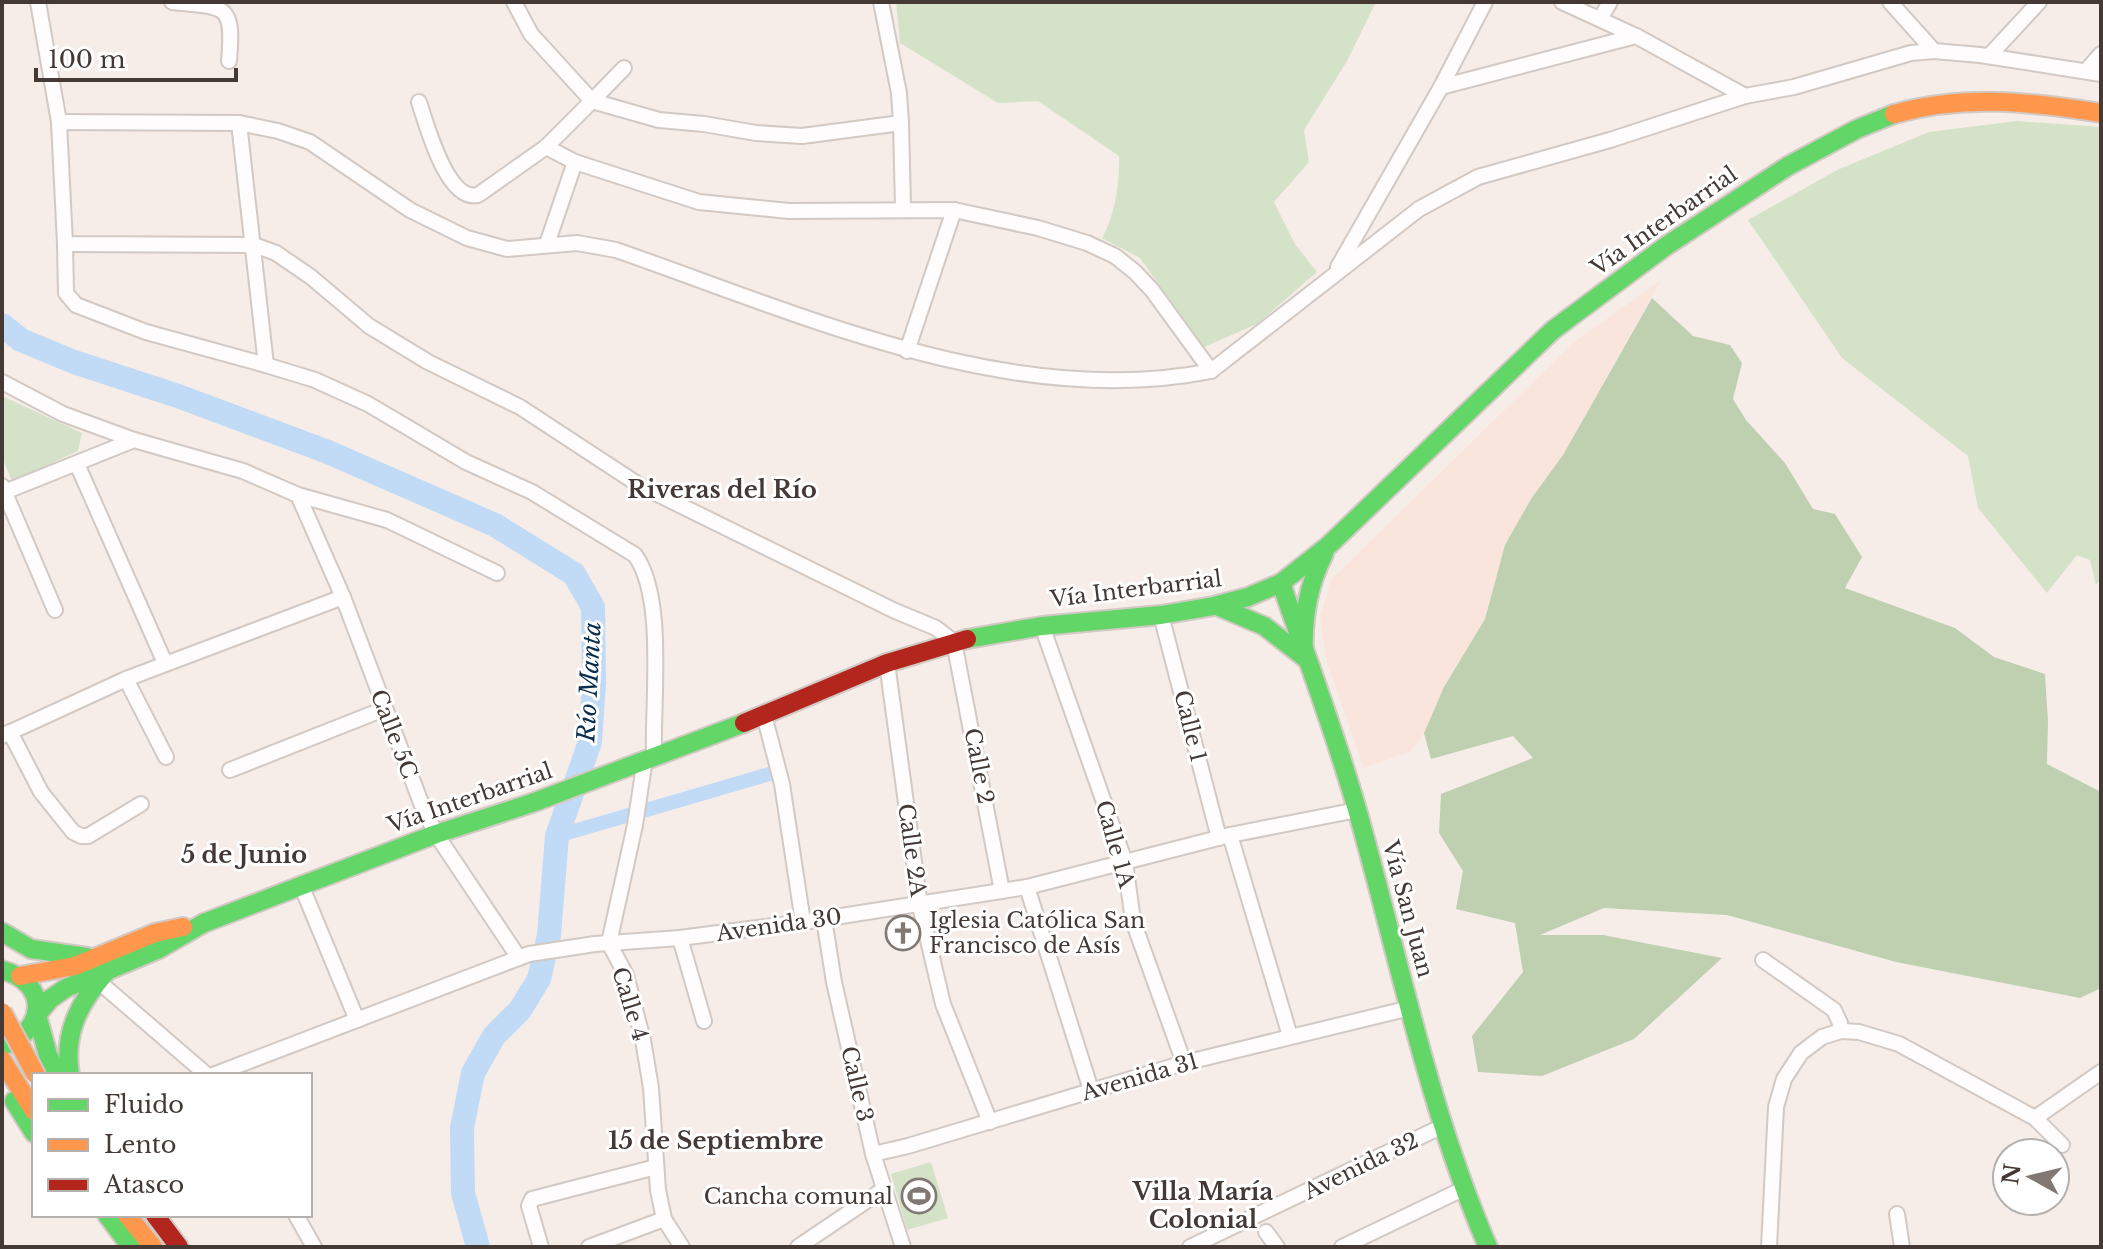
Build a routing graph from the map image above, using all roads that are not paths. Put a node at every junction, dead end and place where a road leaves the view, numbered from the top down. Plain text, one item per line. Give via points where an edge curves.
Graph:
1 (38, 2) edge
2 (45, 2) edge
3 (172, 2) edge
4 (514, 2) edge
5 (881, 2) edge
6 (1485, 2) edge
7 (1562, 2) edge
8 (1610, 2) edge
9 (1890, 2) edge
10 (2039, 2) edge
11 (1600, 19) junction
12 (1636, 36) junction
13 (1934, 51) junction
14 (2101, 54) edge
15 (1989, 56) junction
16 (229, 61) dead end
17 (624, 68) dead end
18 (2093, 73) edge
19 (1441, 87) junction
20 (1745, 96) junction
21 (592, 101) junction
22 (419, 102) dead end
23 (2101, 113) edge
24 (59, 122) junction
25 (239, 123) junction
26 (901, 123) junction
27 (546, 147) junction
28 (575, 162) junction
29 (903, 208) junction
30 (954, 210) junction
31 (65, 244) junction
32 (547, 244) junction
33 (254, 245) junction
34 (1334, 274) junction
35 (907, 351) junction
36 (266, 365) junction
37 (1211, 371) junction
38 (2, 382) edge
39 (134, 440) junction
40 (77, 464) junction
41 (3, 490) edge
42 (298, 495) junction
43 (1329, 545) junction
44 (497, 573) dead end
45 (1281, 583) junction
46 (343, 597) junction
47 (1214, 606) junction
48 (55, 610) dead end
49 (1161, 615) junction
50 (1042, 626) junction
51 (954, 642) junction
52 (1304, 657) junction
53 (165, 663) junction
54 (887, 663) junction
55 (126, 679) junction
56 (384, 709) junction
57 (764, 715) junction
58 (6, 734) edge
59 (166, 757) dead end
60 (645, 759) junction
61 (230, 770) dead end
62 (141, 804) dead end
63 (1357, 810) junction
64 (436, 834) junction
65 (1224, 836) junction
66 (1125, 862) junction
67 (301, 885) junction
68 (1027, 887) junction
69 (1002, 891) junction
70 (920, 906) junction
71 (824, 919) junction
72 (803, 922) junction
73 (2, 932) edge
74 (680, 938) junction
75 (602, 943) junction
76 (524, 956) junction
77 (2, 957) edge
78 (1763, 960) dead end
79 (101, 969) junction
80 (11, 973) edge
81 (1410, 1008) junction
82 (2, 1012) edge
83 (37, 1015) junction
84 (357, 1020) junction
85 (704, 1021) dead end
86 (1841, 1031) junction
87 (1290, 1036) junction
88 (2, 1046) edge
89 (2, 1060) edge
90 (1184, 1063) junction
91 (2101, 1072) edge
92 (35, 1073) edge
93 (57, 1073) edge
94 (70, 1073) edge
95 (208, 1073) edge
96 (215, 1073) edge
97 (2, 1084) edge
98 (1091, 1090) junction
99 (32, 1108) edge
100 (2035, 1118) junction
101 (990, 1122) junction
102 (1445, 1125) junction
103 (32, 1130) edge
104 (2054, 1137) edge
105 (873, 1154) junction
106 (656, 1167) junction
107 (884, 1189) junction
108 (1463, 1189) junction
109 (1897, 1214) dead end
110 (91, 1217) edge
111 (108, 1217) edge
112 (129, 1217) edge
113 (156, 1217) edge
114 (297, 1217) edge
115 (664, 1219) junction
116 (1266, 1232) dead end
117 (112, 1247) edge
118 (131, 1247) edge
119 (153, 1247) edge
120 (179, 1247) edge
121 (314, 1247) edge
122 (541, 1247) edge
123 (589, 1247) edge
124 (682, 1247) edge
125 (798, 1247) edge
126 (903, 1247) edge
127 (1190, 1247) edge
128 (1277, 1247) edge
129 (1342, 1247) edge
130 (1488, 1247) edge
131 (1769, 1247) edge
132 (1902, 1247) edge

1 - 2 street
1 - 24 street, Calle 4
3 - 16 street via 224,12 232,27
4 - 21 street via 531,34
5 - 26 street
6 - 19 street
7 - 11 street
8 - 11 street
9 - 13 street
10 - 15 street
11 - 12 street
12 - 19 street
12 - 20 street
13 - 15 street
13 - 20 street
14 - 18 street
15 - 18 street
17 - 21 street
19 - 34 street
20 - 34 street via 1478,177 1419,209
21 - 26 street via 659,120 756,133 802,136
21 - 27 street
22 - 27 street via 438,158 461,194 469,197
23 - 43 main road, Vía Interbarrial via 2034,102 1936,105 1870,123 1788,166 1666,246 1553,330
24 - 25 street
24 - 31 street, Calle 4
25 - 32 street via 310,142 410,210 467,238 507,249
25 - 33 street
26 - 29 street
27 - 28 street
28 - 29 street via 699,202 789,211
28 - 32 street
29 - 30 street
30 - 35 street
30 - 37 street via 1038,228 1115,256 1152,290
31 - 33 street
31 - 36 street, Calle 4 via 66,293 76,305
32 - 35 street via 616,250
33 - 36 street
33 - 51 street via 311,277 369,326 520,407 639,485 917,618
34 - 37 street
35 - 37 street via 1011,372 1087,379 1172,379
36 - 60 street, Calle 4 via 368,404 466,462 545,499 635,555 650,597 654,645
38 - 39 street via 63,414
39 - 40 street
39 - 42 street via 243,471
40 - 41 street
40 - 53 street
41 - 48 street
42 - 44 street via 387,520
42 - 46 street, Calle 5C
43 - 45 main road, Vía Interbarrial
43 - 52 main road via 1304,609
45 - 47 main road, Vía Interbarrial
45 - 52 main road, Vía San Juan
46 - 53 street
46 - 56 street, Calle 5C
47 - 49 main road, Vía Interbarrial
47 - 52 main road via 1258,621
49 - 50 main road, Vía Interbarrial
49 - 65 street, Calle 1
50 - 51 main road, Vía Interbarrial
50 - 66 street, Calle 1A
51 - 54 main road, Vía Interbarrial
51 - 69 street, Calle 2
52 - 63 main road, Vía San Juan
53 - 55 street
54 - 57 main road, Vía Interbarrial
54 - 70 street, Calle 2A
55 - 58 street
55 - 59 street
56 - 61 street
56 - 64 street, Calle 5C
57 - 60 main road, Vía Interbarrial
57 - 72 street via 782,784
58 - 62 street via 73,832 88,836
60 - 64 main road, Vía Interbarrial
60 - 75 street, Calle 4 via 636,819
63 - 65 street, Avenida 30
63 - 81 main road, Vía San Juan
64 - 67 main road, Vía Interbarrial
64 - 76 street, Calle 5C
65 - 66 street, Avenida 30
65 - 87 street, Calle 1
66 - 68 street, Avenida 30
66 - 90 street, Calle 1A via 1133,921
67 - 79 main road, Vía Interbarrial via 204,923 159,949
67 - 84 street
68 - 69 street, Avenida 30
68 - 98 street
69 - 70 street, Avenida 30
70 - 71 street, Avenida 30
70 - 101 street, Calle 2A via 943,1004
71 - 72 street, Avenida 30
71 - 105 street, Calle 3
72 - 74 street, Avenida 30
73 - 79 main road via 31,949
74 - 75 street, Avenida 30
74 - 85 street
75 - 76 street, Avenida 30
75 - 106 street, Calle 4 via 626,975 643,1040
76 - 84 street, Avenida 30
77 - 80 main road
78 - 86 street via 1834,1010
79 - 80 main road, Vía Interbarrial
79 - 83 main road, Vía Interbarrial via 50,999
79 - 94 main road via 70,1026
79 - 95 street
80 - 83 main road via 35,993
81 - 87 street, Avenida 31
81 - 102 main road, Vía San Juan
82 - 92 main road, bridge
83 - 88 main road, Vía Interbarrial via 26,1036
83 - 93 main road
84 - 96 street, Avenida 30
86 - 100 street via 1899,1044
86 - 131 street via 1801,1053 1784,1079 1776,1107
87 - 90 street, Avenida 31
89 - 99 main road
90 - 98 street, Avenida 31
91 - 100 street
97 - 103 main road
98 - 101 street, Avenida 31
100 - 104 street
101 - 105 street, Avenida 31
102 - 108 main road, Vía San Juan
102 - 127 street, Avenida 32
105 - 107 street, Calle 3
106 - 115 street, Calle 4
106 - 122 street via 532,1199 529,1206
107 - 125 street
107 - 126 street, Calle 3
108 - 129 street
108 - 130 main road, Vía San Juan
109 - 132 street
110 - 117 main road
111 - 118 main road
112 - 119 main road
113 - 120 main road
114 - 121 street
115 - 123 street
115 - 124 street, Calle 4
116 - 128 street

